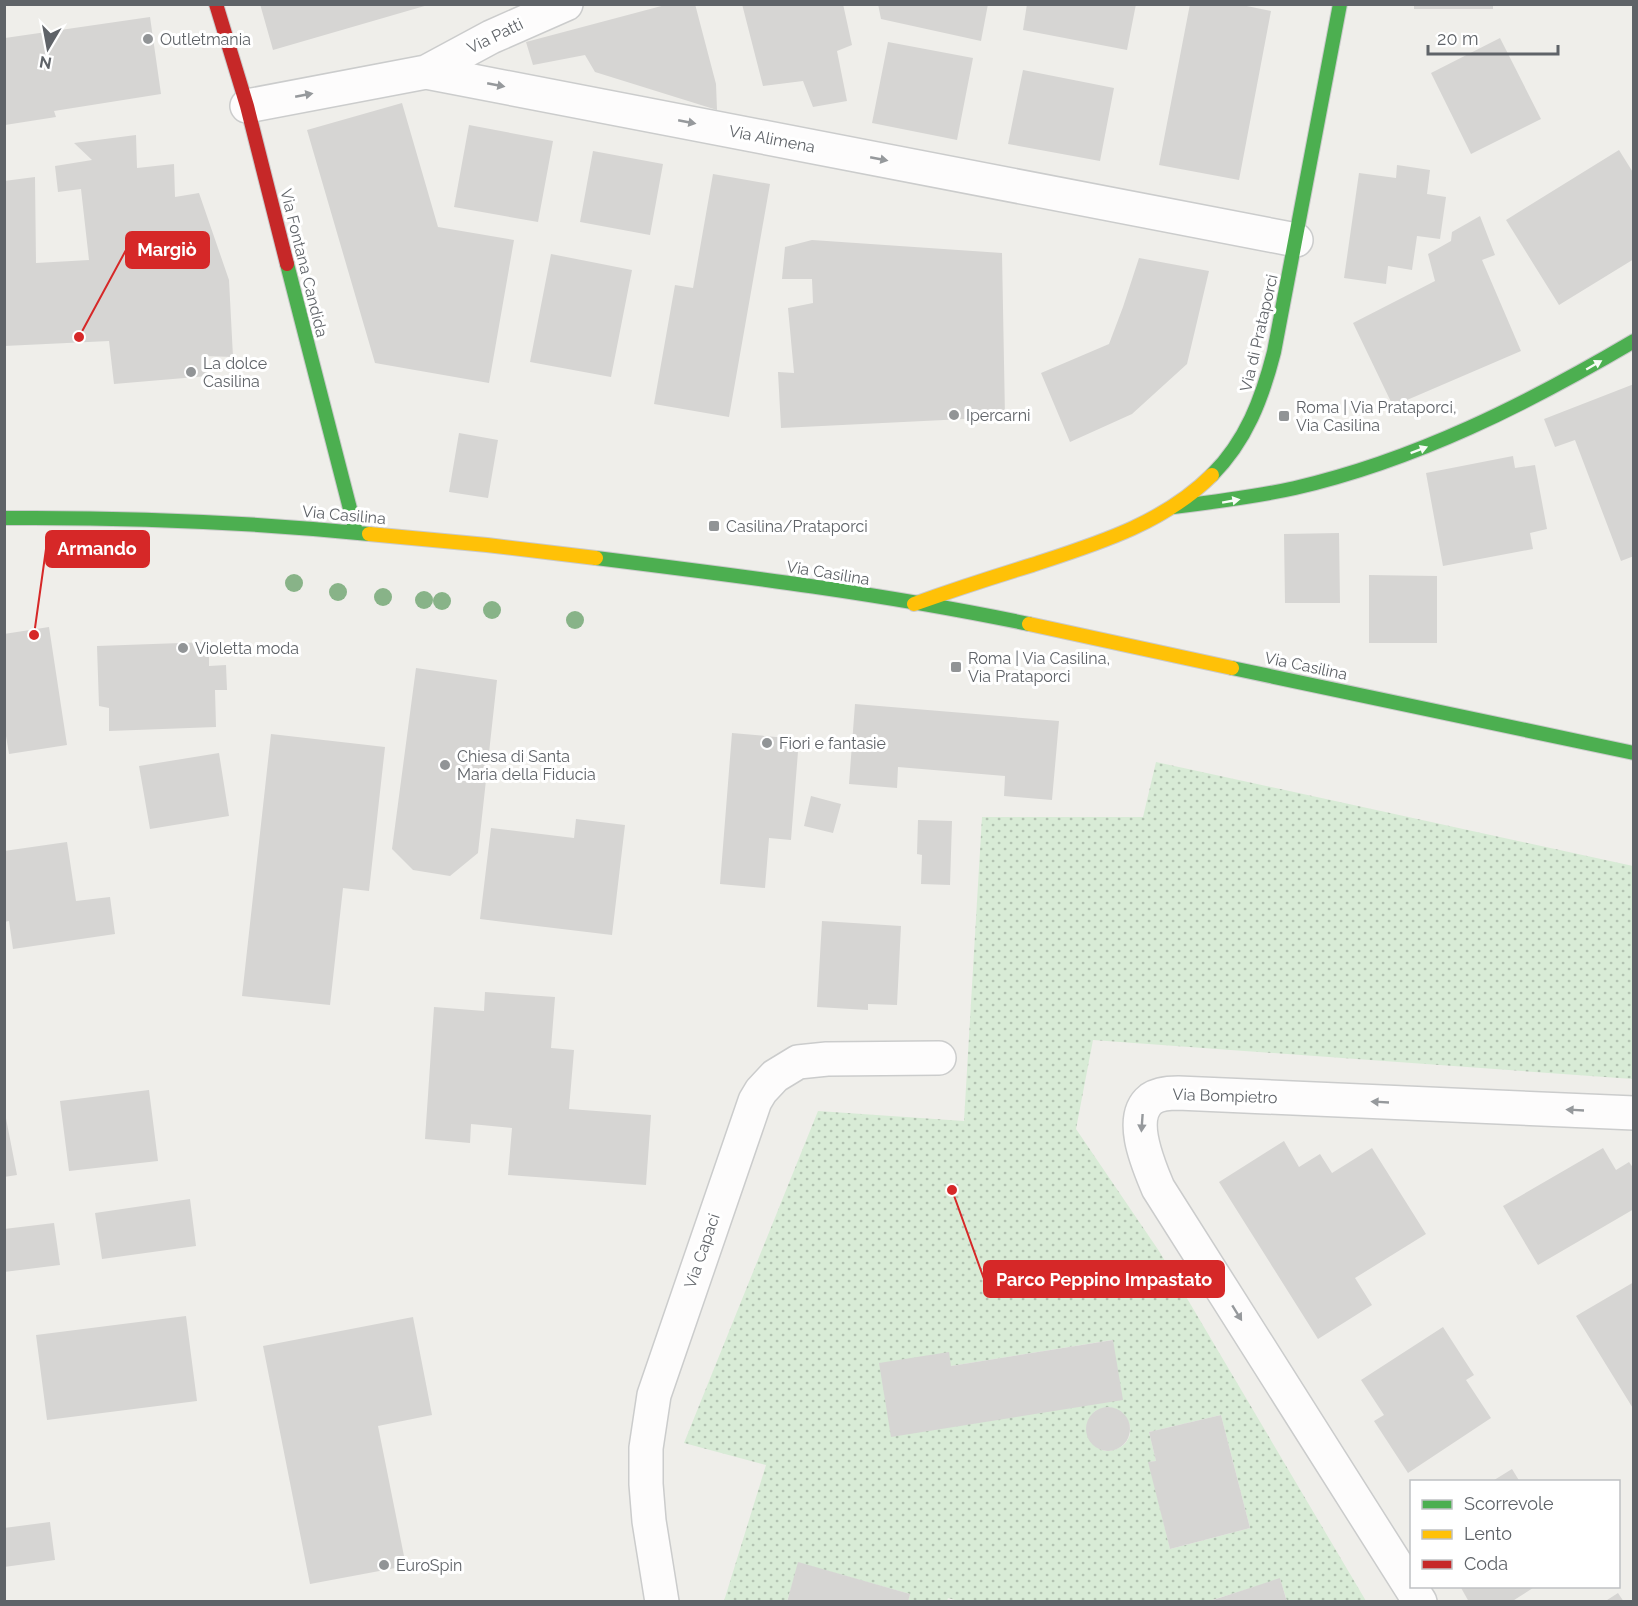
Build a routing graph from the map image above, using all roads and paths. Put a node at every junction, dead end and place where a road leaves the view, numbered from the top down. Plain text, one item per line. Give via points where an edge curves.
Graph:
1 (216, 4) edge
2 (566, 4) edge
3 (1340, 4) edge
4 (426, 72) junction
5 (247, 106) junction
6 (1296, 240) junction
7 (1634, 341) edge
8 (1173, 507) junction
9 (4, 518) edge
10 (356, 532) junction
11 (914, 604) junction
12 (1634, 753) edge
13 (939, 1058) dead end
14 (1634, 1113) edge
15 (1410, 1586) edge
16 (1411, 1588) edge
17 (662, 1602) edge
18 (1420, 1602) edge

1 - 5 main road, Via Fontana Candida
2 - 4 street, Via Patti via 491,37
3 - 6 main road, Via di Prataporci
5 -> 4 street, Via Alimena
4 -> 6 street, Via Alimena
5 - 10 main road, Via Fontana Candida
6 - 8 main road, Via di Prataporci via 1274,352 1254,416 1219,468
8 -> 7 main road via 1226,502 1278,491 1392,460 1539,396
8 - 11 main road, Via di Prataporci via 1127,532
9 - 10 main road, Via Casilina via 173,519
10 - 11 main road, Via Casilina via 624,560
11 - 12 main road, Via Casilina via 1089,637
13 - 17 street, Via Capaci via 798,1062 774,1076 755,1101 654,1395 646,1448 646,1484
14 -> 15 street, Via Bompietro via 1178,1093 1152,1098 1144,1106 1142,1144 1158,1188
16 -> 18 street, Via Bompietro

